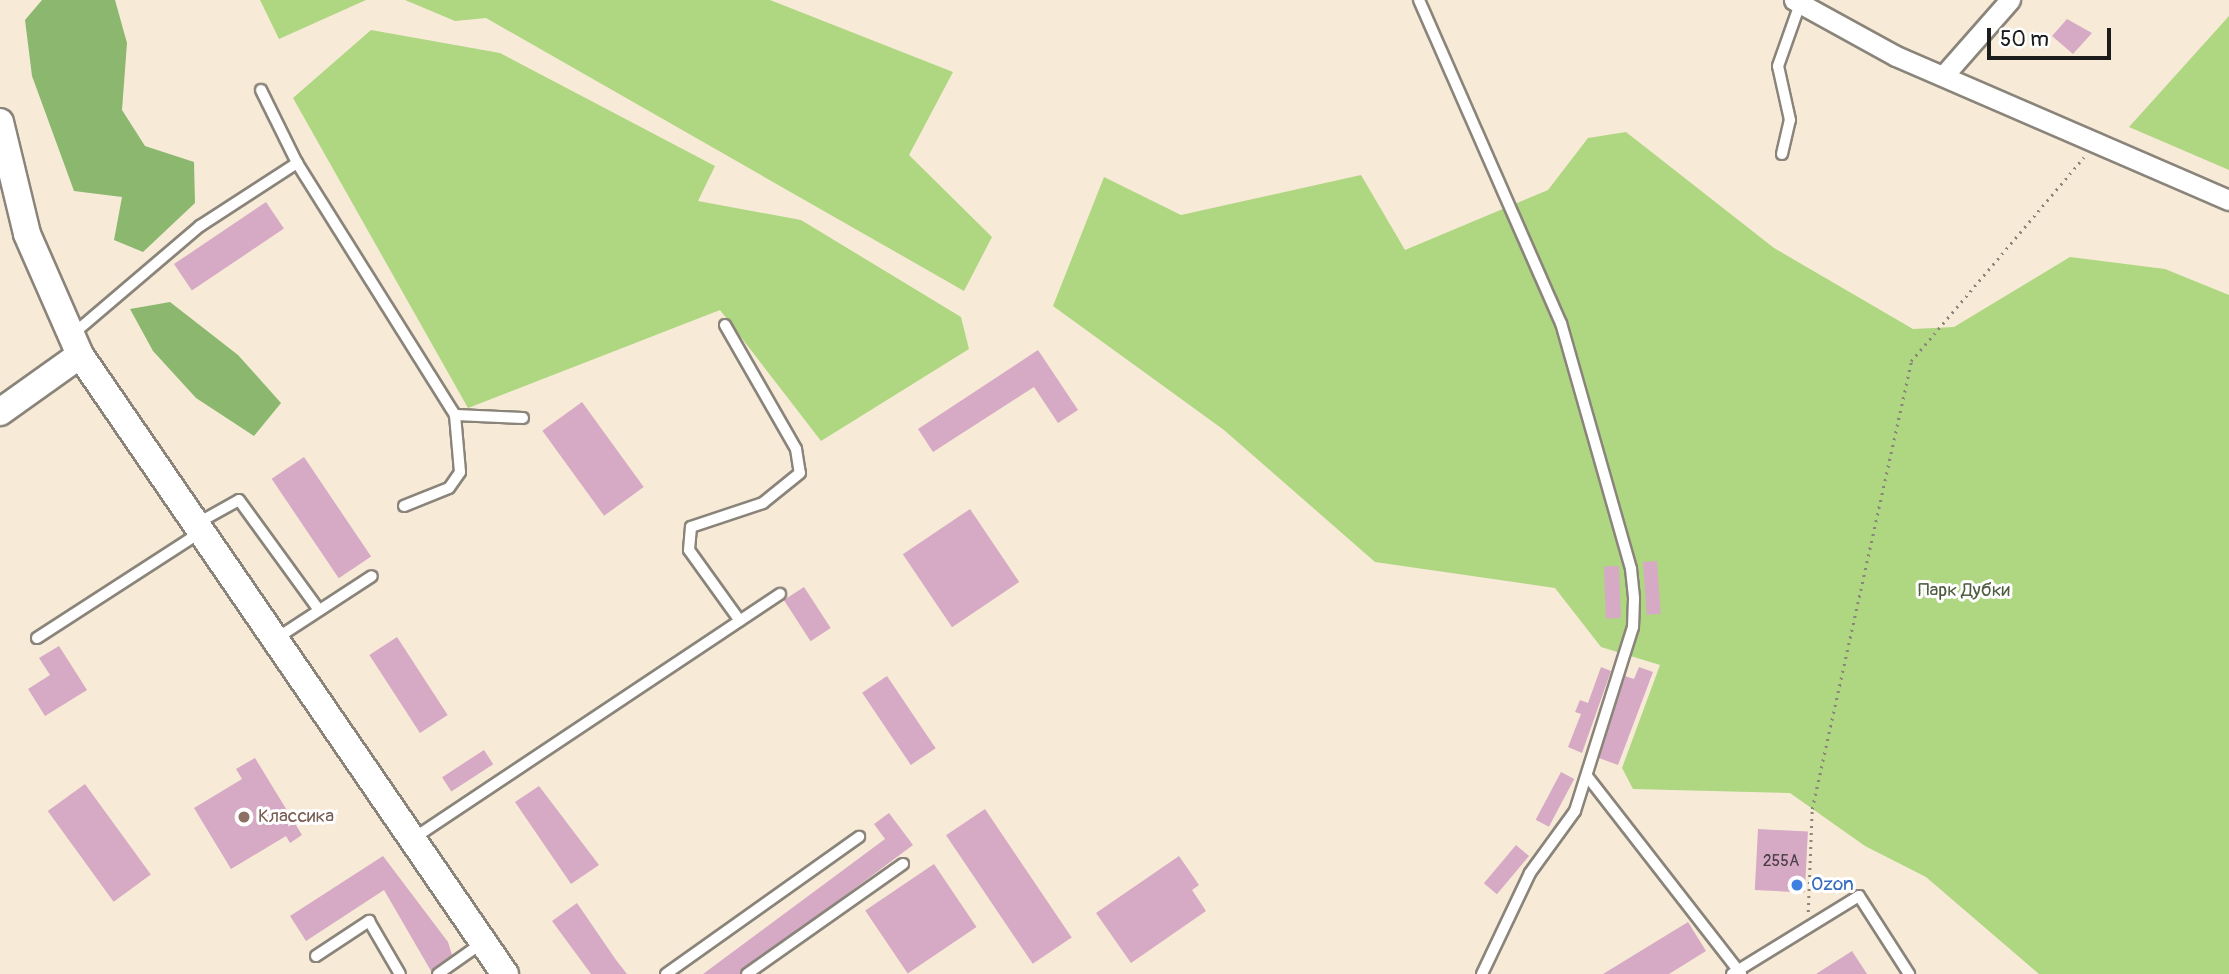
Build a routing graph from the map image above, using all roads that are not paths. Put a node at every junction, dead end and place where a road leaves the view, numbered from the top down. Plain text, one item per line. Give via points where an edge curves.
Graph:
1 (1419, 0) edge
2 (2010, 0) edge
3 (1797, 2) edge
4 (1944, 75) junction
5 (261, 90) dead end
6 (0, 122) edge
7 (1782, 154) dead end
8 (297, 163) junction
9 (2229, 200) edge
10 (725, 325) dead end
11 (75, 346) junction
12 (0, 412) edge
13 (454, 415) junction
14 (523, 418) dead end
15 (404, 506) dead end
16 (195, 530) junction
17 (372, 576) dead end
18 (780, 594) dead end
19 (318, 610) junction
20 (740, 621) junction
21 (37, 638) dead end
22 (271, 642) junction
23 (1587, 776) junction
24 (859, 837) dead end
25 (411, 841) junction
26 (903, 864) dead end
27 (483, 943) junction
28 (316, 956) dead end
29 (1737, 973) edge
30 (400, 974) edge
31 (438, 974) edge
32 (505, 974) edge
33 (666, 974) edge
34 (747, 974) edge
35 (1482, 974) edge
36 (1909, 974) edge

1 - 23 lane via 1543,273 1631,569 1633,627
2 - 4 street
3 - 4 street
3 - 7 lane via 1778,66 1790,120
4 - 9 street
5 - 8 lane
6 - 11 street via 27,234
8 - 11 lane via 200,226
8 - 13 lane
10 - 20 lane via 796,449 800,473 763,503 691,527 690,550
11 - 12 street
11 - 16 street
13 - 14 lane
13 - 15 lane via 460,472 449,488
16 - 19 lane via 239,500
16 - 21 lane
16 - 22 street
17 - 19 lane
18 - 20 lane
19 - 22 lane
20 - 25 lane
22 - 25 street
23 - 29 lane
23 - 35 lane via 1575,811 1530,873
24 - 33 lane
25 - 27 street
26 - 34 lane
27 - 31 lane
27 - 32 street
28 - 30 lane via 369,921
29 - 36 lane via 1859,896

